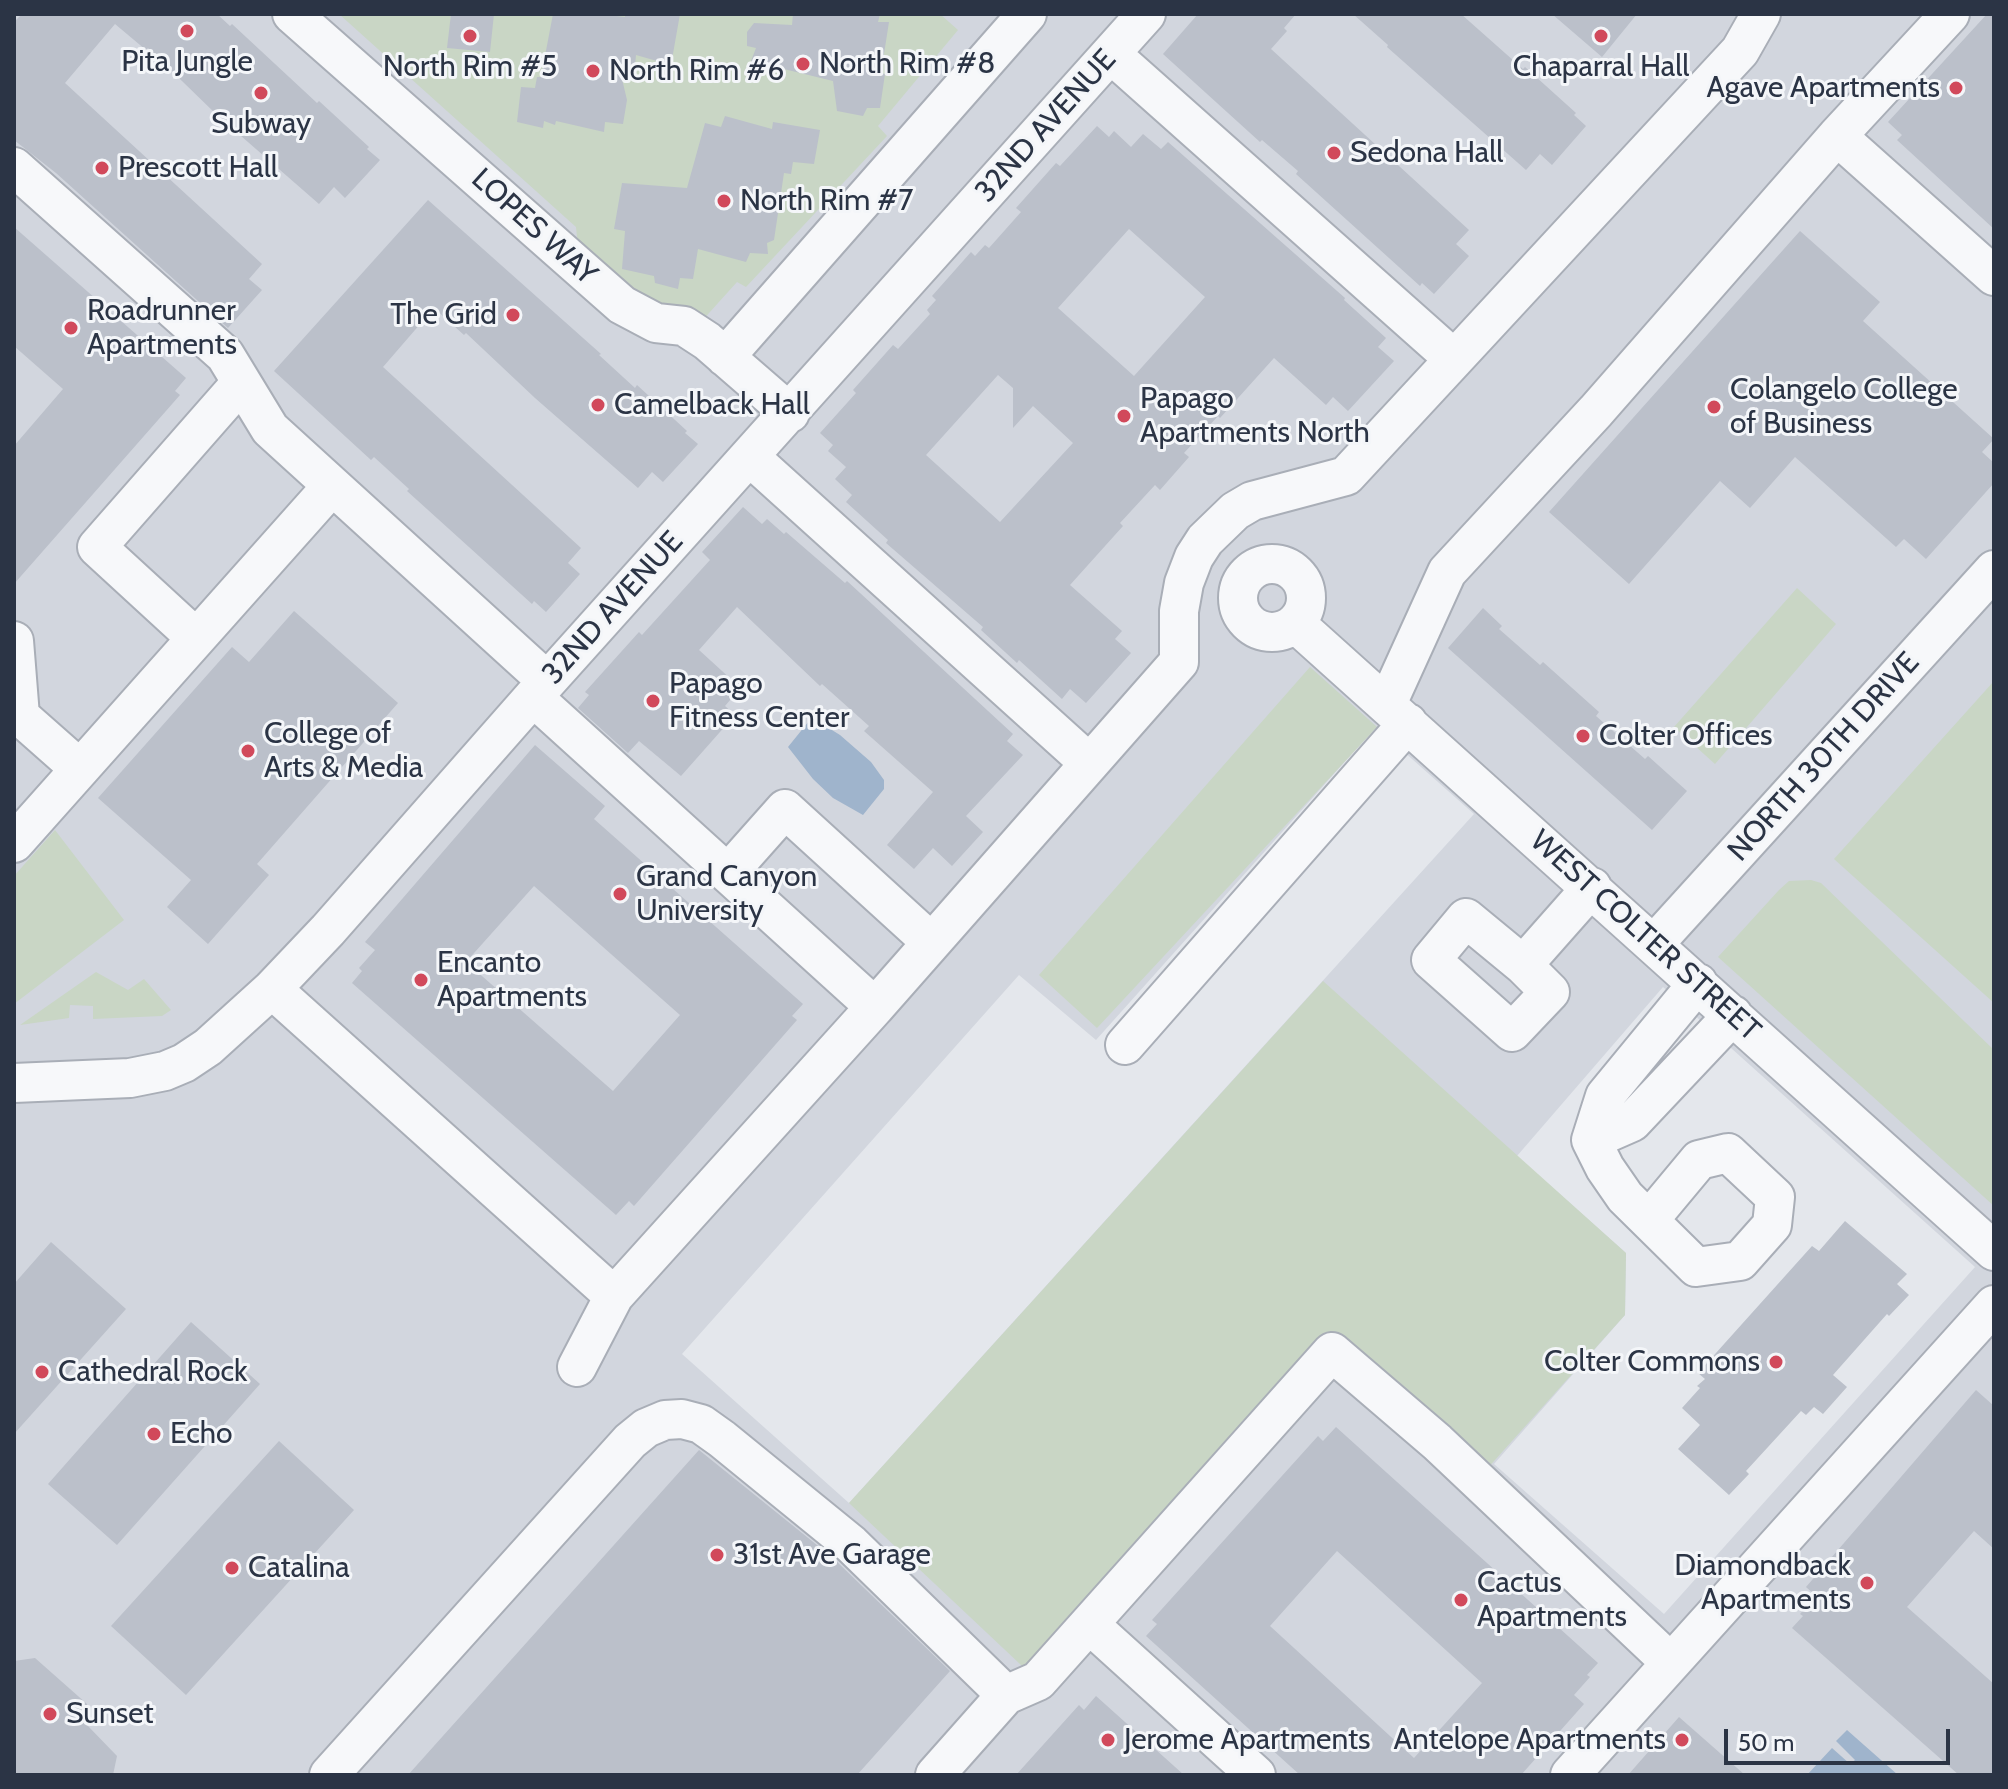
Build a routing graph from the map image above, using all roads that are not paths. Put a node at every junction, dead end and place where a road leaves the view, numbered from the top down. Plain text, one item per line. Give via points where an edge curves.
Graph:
1 (292, 14) edge
2 (1146, 14) edge
3 (1761, 14) edge
4 (1950, 14) edge
5 (1014, 18) edge
6 (1111, 54) junction
7 (1837, 136) junction
8 (14, 167) edge
9 (1994, 276) edge
10 (725, 357) junction
11 (1454, 359) junction
12 (240, 384) junction
13 (790, 413) junction
14 (750, 457) junction
15 (332, 486) junction
16 (1994, 570) edge
17 (1295, 623) dead end
18 (195, 637) junction
19 (14, 641) edge
20 (540, 689) junction
21 (1397, 714) junction
22 (1088, 762) junction
23 (80, 769) junction
24 (14, 843) edge
25 (729, 872) junction
26 (1592, 887) junction
27 (931, 942) junction
28 (1654, 944) junction
29 (1523, 965) dead end
30 (1698, 983) junction
31 (272, 989) junction
32 (875, 1007) junction
33 (1733, 1015) junction
34 (1125, 1045) dead end
35 (14, 1083) edge
36 (1591, 1140) junction
37 (1649, 1220) dead end
38 (1994, 1251) edge
39 (614, 1296) junction
40 (1994, 1305) edge
41 (577, 1367) dead end
42 (1089, 1624) junction
43 (1671, 1663) junction
44 (1006, 1695) junction
45 (329, 1775) edge
46 (935, 1775) edge
47 (1256, 1775) edge
48 (1570, 1775) edge

1 - 10 street, LOPES WAY via 622,305 656,323 684,326
2 - 6 street, 32ND AVENUE
3 - 11 street via 1740,51
4 - 7 street
5 - 10 street
6 - 11 street
6 - 13 street, 32ND AVENUE
7 - 9 street
7 - 21 street via 1447,572
8 - 12 street via 225,355
10 - 13 street, LOPES WAY
11 - 22 street via 1346,476 1252,501 1205,540 1184,583 1179,662
12 - 15 street via 270,429
12 - 18 street via 97,547
13 - 14 street, 32ND AVENUE
14 - 20 street, 32ND AVENUE
14 - 22 street
15 - 18 street
15 - 20 street
16 - 28 street, NORTH 30TH DRIVE
17 - 21 street, WEST COLTER STREET
18 - 23 street
19 - 23 street via 20,716
20 - 25 street
20 - 31 street, 32ND AVENUE
21 - 26 street, WEST COLTER STREET
21 - 34 street
22 - 27 street
23 - 24 street
25 - 27 street via 785,809
25 - 32 street
26 - 28 street, WEST COLTER STREET
26 - 29 street
27 - 32 street
28 - 30 street, WEST COLTER STREET
30 - 33 street, WEST COLTER STREET
30 - 36 street via 1605,1096
31 - 35 street, 32ND AVENUE via 208,1047 165,1071 130,1078
31 - 39 street
32 - 39 street
33 - 36 street via 1632,1122
33 - 38 street, WEST COLTER STREET
36 - 37 street via 1625,1197
39 - 41 street
40 - 43 street
42 - 43 street via 1332,1352 1437,1442
42 - 44 street via 1038,1681
42 - 47 street
43 - 48 street
44 - 45 street via 851,1544 701,1424 673,1419 646,1428 630,1441
44 - 46 street

